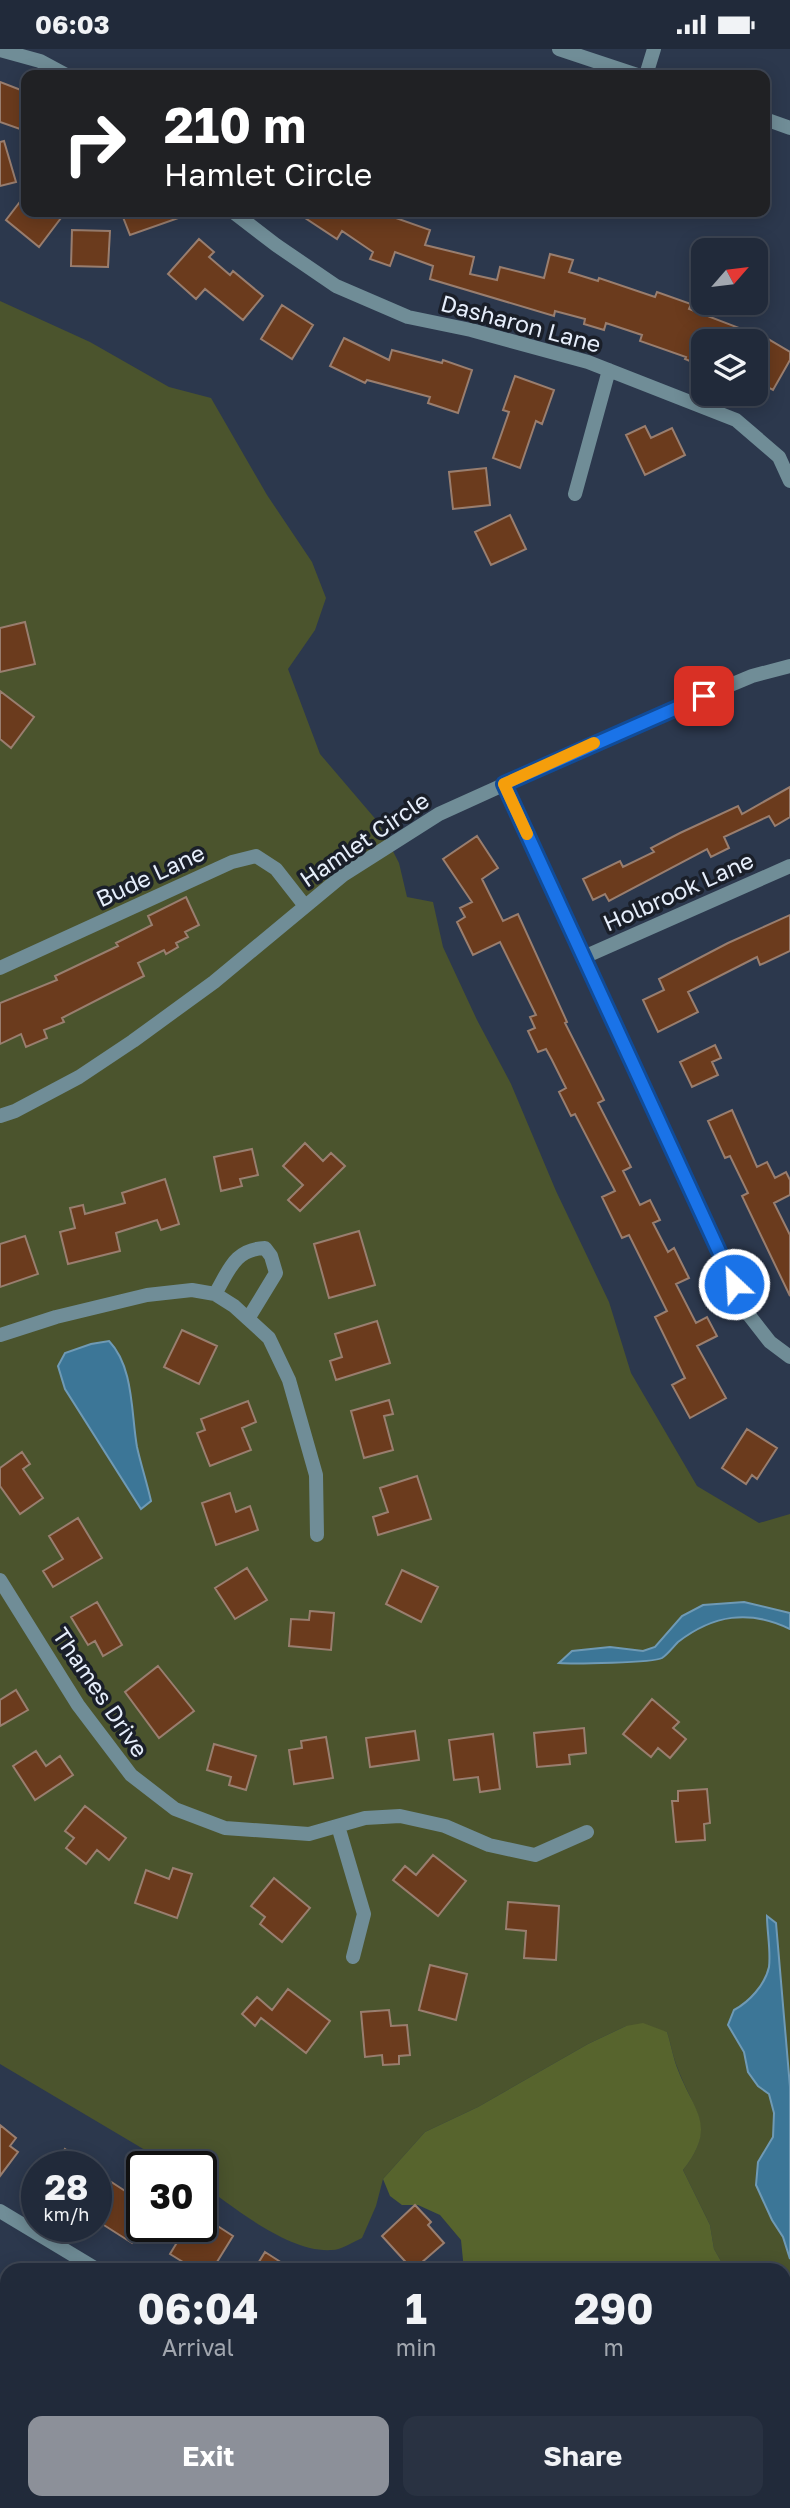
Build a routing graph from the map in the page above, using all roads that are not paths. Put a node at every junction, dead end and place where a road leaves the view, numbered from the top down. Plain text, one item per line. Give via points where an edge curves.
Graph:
1 (559, 49) edge
2 (654, 49) edge
3 (0, 50) edge
4 (57, 70) edge
5 (622, 70) edge
6 (648, 70) edge
7 (770, 121) edge
8 (790, 128) edge
9 (239, 217) edge
10 (609, 370) junction
11 (790, 481) edge
12 (575, 494) dead end
13 (790, 666) edge
14 (504, 784) junction
15 (790, 866) edge
16 (305, 906) junction
17 (584, 957) junction
18 (0, 968) edge
19 (0, 1117) edge
20 (215, 1294) junction
21 (248, 1319) junction
22 (0, 1335) edge
23 (790, 1357) edge
24 (317, 1535) dead end
25 (0, 1580) edge
26 (338, 1826) junction
27 (587, 1832) dead end
28 (353, 1957) dead end
29 (0, 2211) edge
30 (86, 2263) edge

1 - 5 street
2 - 6 street
3 - 4 street
7 - 8 street
9 - 10 street, Dasharon Lane via 336,286 408,317
10 - 11 street, Dasharon Lane via 736,420 779,457
10 - 12 street
13 - 14 street, Hamlet Circle via 752,676
14 - 16 street, Hamlet Circle via 439,814 343,875
14 - 17 street
15 - 17 street, Holbrook Lane
16 - 18 street, Bude Lane via 276,869 256,856 232,862
16 - 19 street, Hamlet Circle via 214,982 133,1041 79,1077
17 - 23 street via 745,1310 770,1342
20 - 21 street
20 - 21 street via 239,1254 265,1248 276,1273
20 - 22 street via 192,1290 147,1295
21 - 24 street via 269,1338 289,1380 316,1475
25 - 26 street, Thames Drive via 78,1705 131,1775 175,1809 225,1828 309,1833
26 - 27 street, Thames Drive via 365,1818 400,1817 445,1826 489,1845 535,1855
26 - 28 street via 364,1914
29 - 30 street

